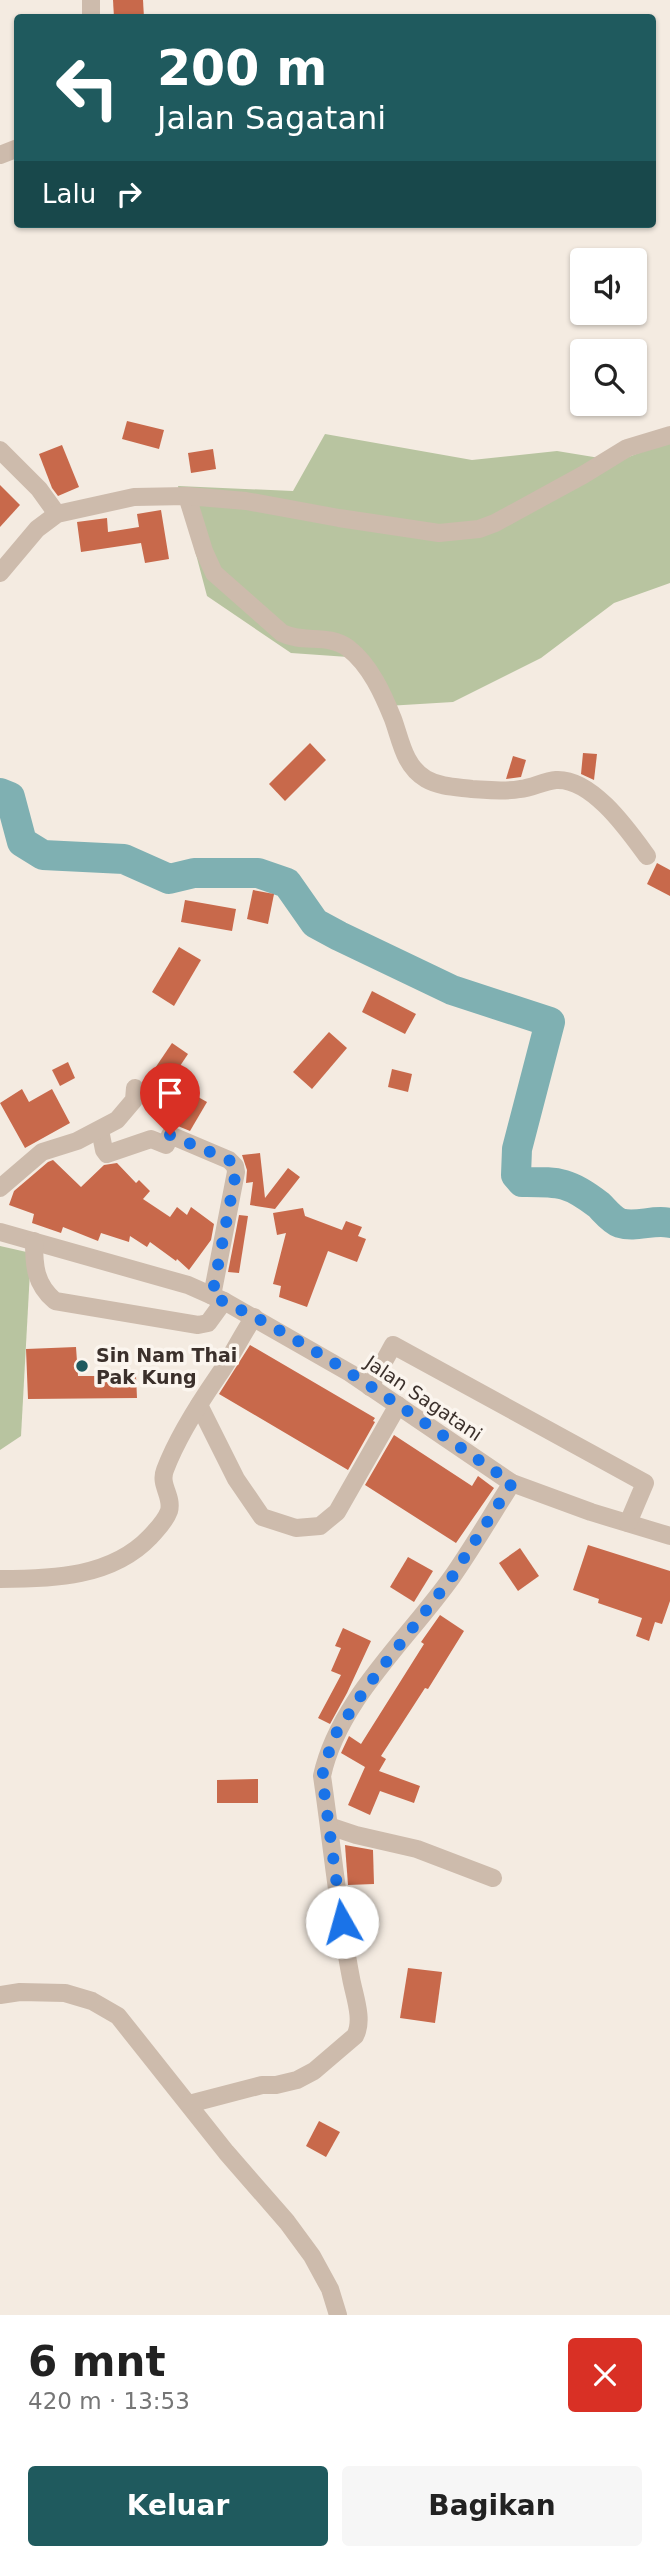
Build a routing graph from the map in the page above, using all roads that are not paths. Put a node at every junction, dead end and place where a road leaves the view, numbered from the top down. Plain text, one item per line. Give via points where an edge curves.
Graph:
1 (670, 435) edge
2 (0, 450) edge
3 (187, 496) junction
4 (57, 514) junction
5 (0, 573) edge
6 (647, 856) dead end
7 (135, 1087) dead end
8 (100, 1130) junction
9 (0, 1188) edge
10 (0, 1232) edge
11 (34, 1241) junction
12 (218, 1299) junction
13 (254, 1317) junction
14 (370, 1387) junction
15 (199, 1405) junction
16 (398, 1405) junction
17 (512, 1483) junction
18 (628, 1523) junction
19 (670, 1536) edge
20 (0, 1579) edge
21 (329, 1826) junction
22 (493, 1878) dead end
23 (0, 1994) edge
24 (188, 2104) junction
25 (338, 2315) edge

1 - 3 street via 637,443 495,523 461,532 439,533 246,501
2 - 4 street
3 - 4 street via 134,497
3 - 6 street via 214,573 282,633 334,640 358,657 375,680 401,746 420,775 444,786 494,791 566,781 608,808
4 - 5 street via 37,529
7 - 8 street via 129,1108
8 - 9 street via 42,1152
8 - 12 street via 107,1154 152,1139 166,1145 170,1135 235,1166
10 - 11 street, Jalan Sagatani
11 - 12 street, Jalan Sagatani
11 - 12 street via 37,1277 43,1291 55,1301 198,1325 208,1322
12 - 13 street, Jalan Sagatani
13 - 14 street, Jalan Sagatani
13 - 15 street
14 - 16 street, Jalan Sagatani
14 - 18 street via 393,1345 645,1483
15 - 16 street via 236,1479 262,1517 296,1528 320,1526 337,1511
15 - 20 street via 164,1471 170,1501 167,1515 140,1548 119,1562 85,1573
16 - 17 street, Jalan Sagatani
17 - 18 street, Jalan Sagatani
17 - 21 street via 452,1577 333,1738 322,1776
18 - 19 street, Jalan Sagatani
21 - 22 street via 416,1849
21 - 24 street via 358,2031 314,2071 297,2080
23 - 24 street via 65,1993 111,2010
24 - 25 street via 312,2256

